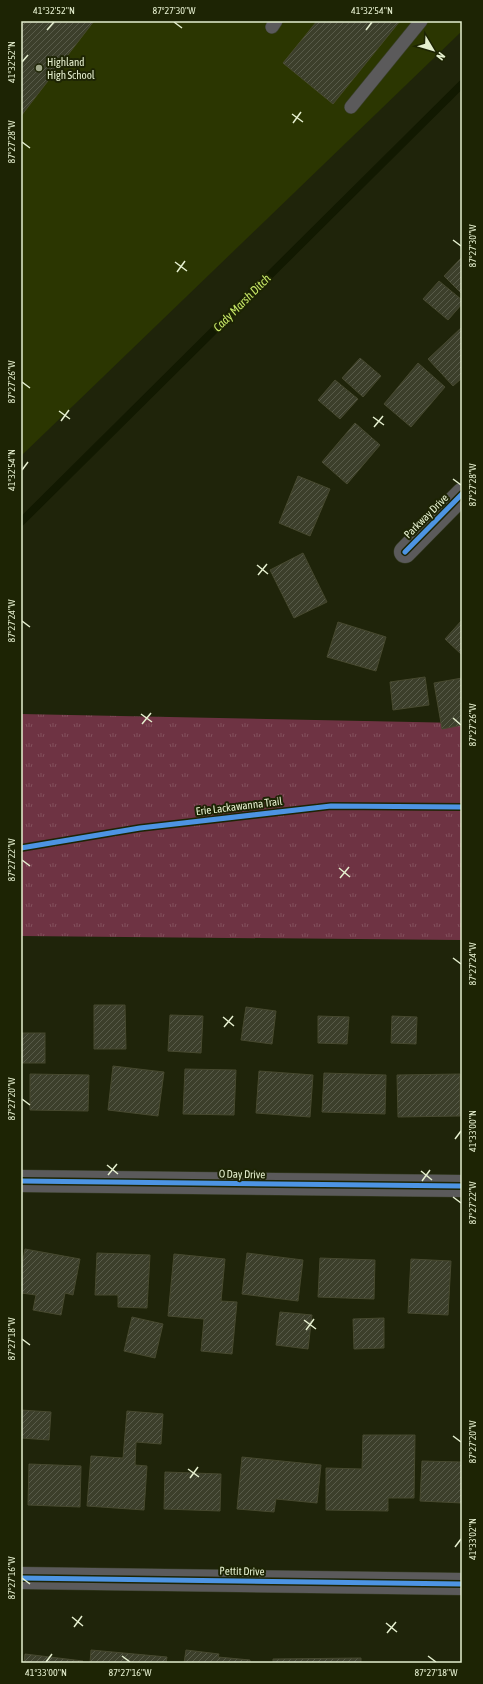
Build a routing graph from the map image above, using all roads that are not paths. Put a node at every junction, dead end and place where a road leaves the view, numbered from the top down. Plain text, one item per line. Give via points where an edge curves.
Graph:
1 (421, 21) edge
2 (351, 107) dead end
3 (462, 494) edge
4 (404, 552) dead end
5 (21, 1181) edge
6 (462, 1186) edge
7 (21, 1578) edge
8 (462, 1584) edge

1 - 2 lane
3 - 4 street, Parkway Drive
5 - 6 street, O Day Drive
7 - 8 street, Pettit Drive

